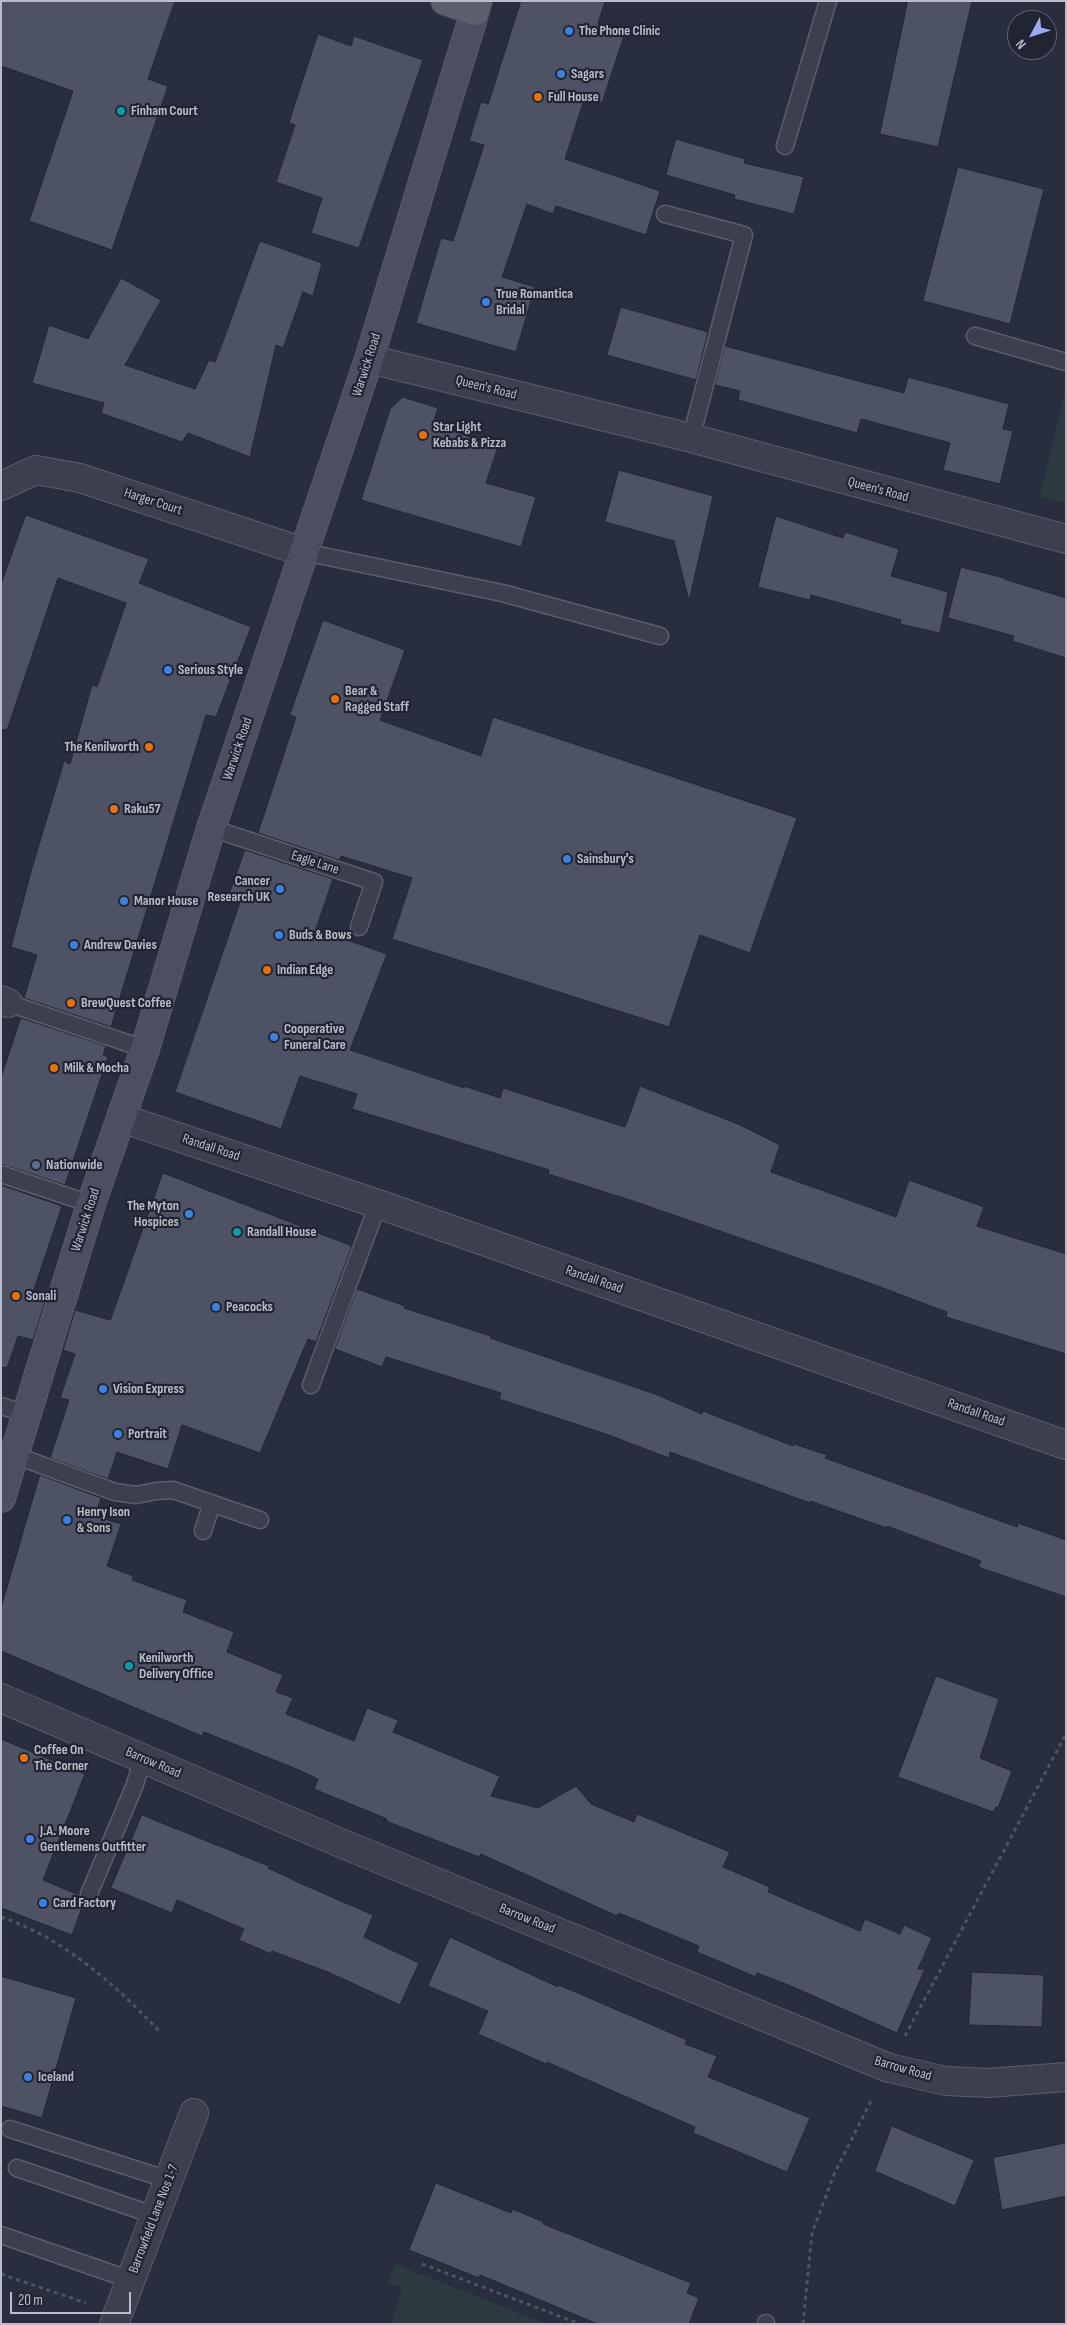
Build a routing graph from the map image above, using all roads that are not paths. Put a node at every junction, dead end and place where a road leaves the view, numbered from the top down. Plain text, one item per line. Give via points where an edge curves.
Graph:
1 (445, 1) edge
2 (828, 1) edge
3 (477, 6) edge
4 (785, 146) dead end
5 (665, 214) dead end
6 (975, 336) dead end
7 (369, 359) junction
8 (1066, 362) edge
9 (691, 438) junction
10 (3, 480) edge
11 (1066, 539) edge
12 (304, 552) junction
13 (660, 636) dead end
14 (211, 828) junction
15 (359, 927) dead end
16 (5, 1002) edge
17 (145, 1049) junction
18 (121, 1118) junction
19 (1, 1174) edge
20 (91, 1204) junction
21 (378, 1204) junction
22 (311, 1385) dead end
23 (14, 1410) edge
24 (1066, 1445) edge
25 (14, 1455) junction
26 (1, 1498) edge
27 (212, 1503) junction
28 (260, 1520) dead end
29 (203, 1531) dead end
30 (1, 1698) edge
31 (143, 1759) junction
32 (88, 1894) dead end
33 (1066, 2076) edge
34 (194, 2113) dead end
35 (10, 2129) dead end
36 (17, 2168) dead end
37 (169, 2180) junction
38 (156, 2216) junction
39 (1, 2235) edge
40 (131, 2280) junction
41 (116, 2318) edge

1 - 3 main road
2 - 4 lane
3 - 7 main road, Warwick Road
5 - 9 lane via 744,235
6 - 8 lane
7 - 9 street, Queen's Road
7 - 12 main road, Warwick Road
9 - 11 street, Queen's Road
10 - 12 street, Harger Court via 36,470 80,478
12 - 13 lane via 502,593
12 - 14 main road, Warwick Road
14 - 15 lane, Eagle Lane via 374,882
14 - 17 main road, Warwick Road
16 - 17 lane
17 - 18 main road, Warwick Road
18 - 20 main road, Warwick Road
18 - 21 street, Randall Road
19 - 20 lane
20 - 23 main road, Warwick Road
21 - 22 lane
21 - 24 street, Randall Road
23 - 25 main road, Warwick Road
25 - 26 main road, Warwick Road
25 - 27 lane via 115,1492 136,1496 173,1490
27 - 28 lane
27 - 29 lane
30 - 31 street, Barrow Road
31 - 32 lane
31 - 33 street, Barrow Road via 889,2068 946,2081 989,2083
34 - 37 street, Barrowfield Lane Nos 1-7
35 - 37 lane
36 - 38 lane
37 - 38 street, Barrowfield Lane Nos 1-7
38 - 40 street, Barrowfield Lane Nos 1-7
39 - 40 lane
40 - 41 street, Barrowfield Lane Nos 1-7

